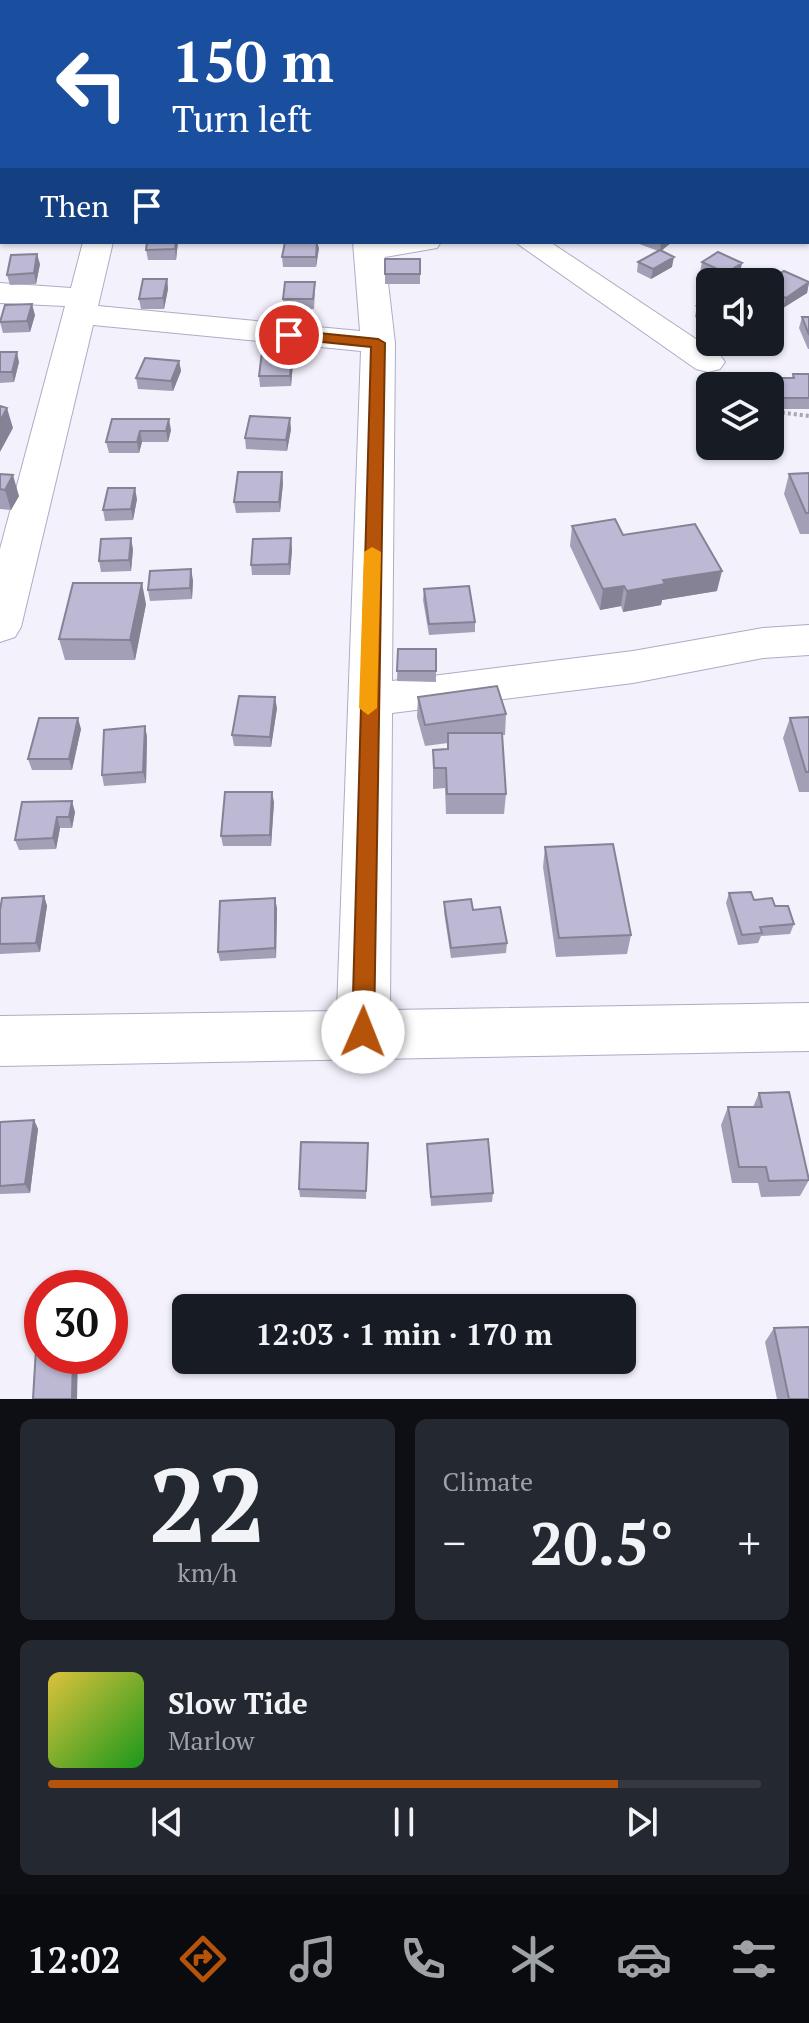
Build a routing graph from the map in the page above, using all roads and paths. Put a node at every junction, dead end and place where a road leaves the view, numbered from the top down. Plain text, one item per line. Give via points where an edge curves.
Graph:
1 (98, 244) edge
2 (397, 244) edge
3 (533, 244) edge
4 (368, 246) edge
5 (0, 293) edge
6 (83, 306) junction
7 (378, 343) junction
8 (708, 362) dead end
9 (784, 413) edge
10 (809, 416) edge
11 (0, 627) edge
12 (809, 640) edge
13 (368, 700) junction
14 (809, 1027) edge
15 (363, 1032) junction
16 (0, 1041) edge

1 - 6 street
2 - 4 street
3 - 8 street
4 - 7 street
5 - 6 street
6 - 7 street
6 - 11 street
7 - 13 street
9 - 10 path
12 - 13 street
13 - 15 street
14 - 15 street
15 - 16 street

